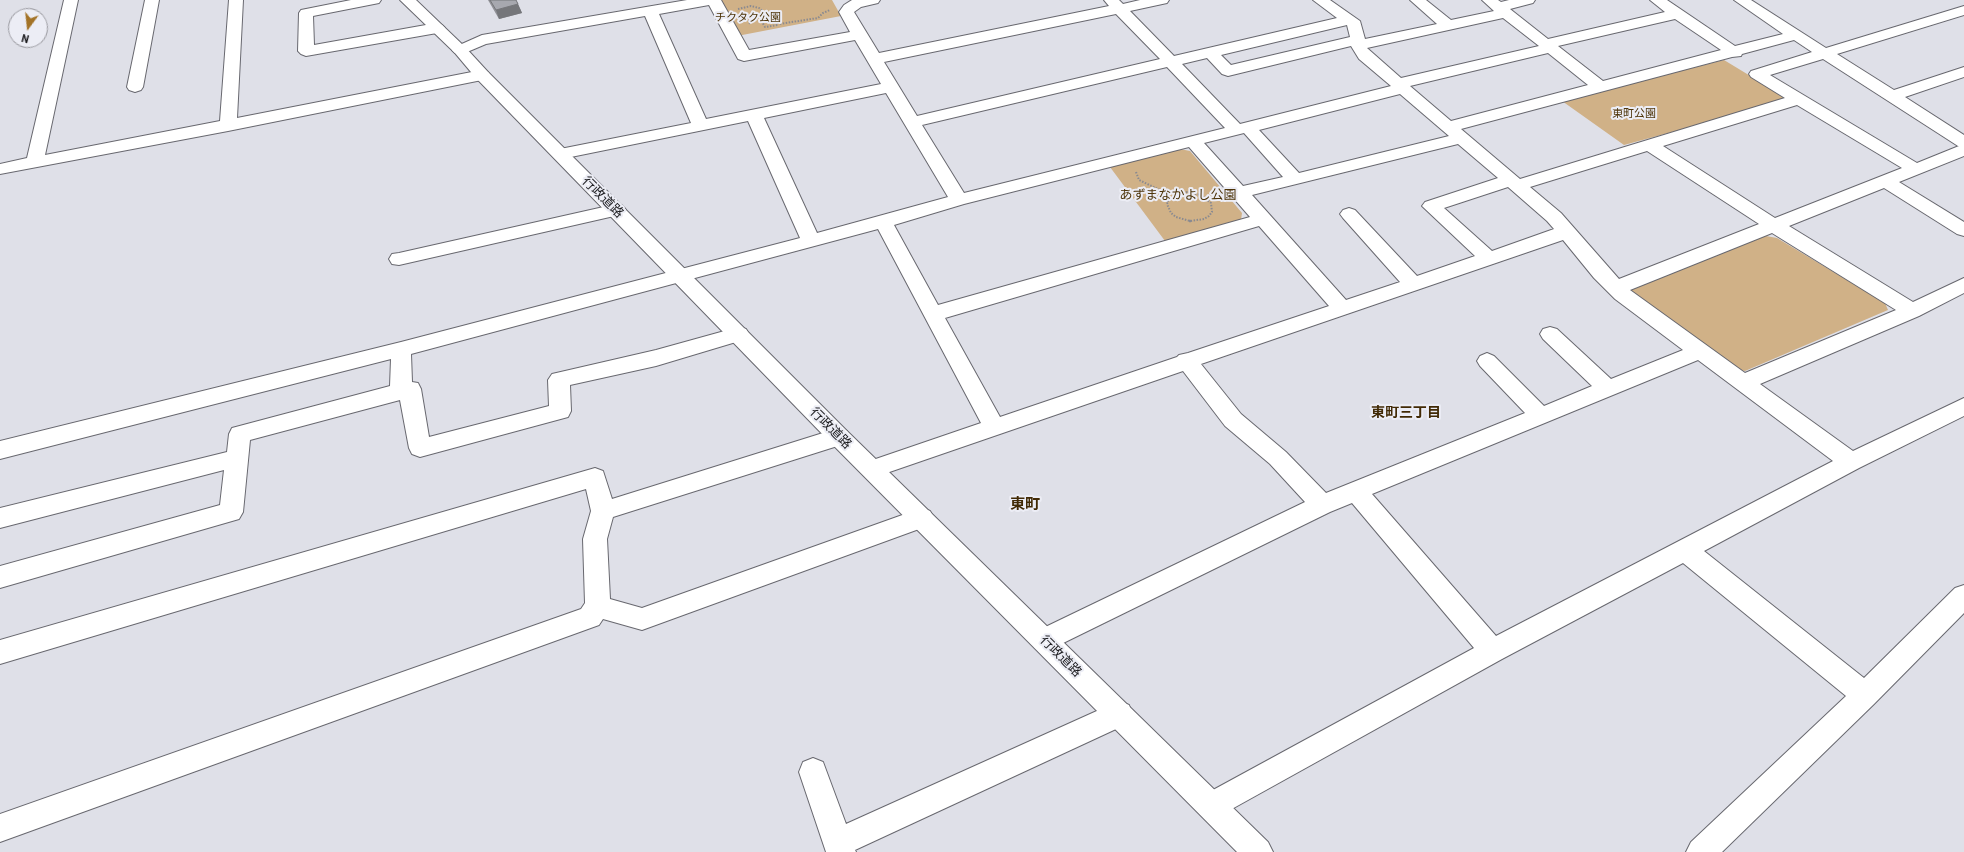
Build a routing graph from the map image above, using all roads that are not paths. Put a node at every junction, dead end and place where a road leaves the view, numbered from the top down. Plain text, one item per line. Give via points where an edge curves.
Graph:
1 (70, 0) edge
2 (152, 0) edge
3 (236, 0) edge
4 (374, 0) edge
5 (407, 0) edge
6 (713, 0) edge
7 (873, 0) edge
8 (1162, 0) edge
9 (1320, 0) edge
10 (1417, 0) edge
11 (1528, 0) edge
12 (1657, 0) edge
13 (1741, 0) edge
14 (1115, 4) edge
15 (1498, 7) edge
16 (1964, 10) edge
17 (650, 11) junction
18 (1677, 14) junction
19 (1349, 20) junction
20 (1449, 26) junction
21 (437, 28) junction
22 (860, 35) junction
23 (1796, 35) junction
24 (1358, 42) junction
25 (1548, 46) junction
26 (460, 50) junction
27 (1735, 52) junction
28 (1823, 52) junction
29 (1211, 53) junction
30 (874, 59) junction
31 (1172, 63) junction
32 (1964, 72) edge
33 (482, 75) junction
34 (1400, 86) junction
35 (135, 87) dead end
36 (891, 87) junction
37 (1601, 87) junction
38 (1892, 96) junction
39 (1799, 99) junction
40 (754, 115) junction
41 (912, 122) junction
42 (228, 126) junction
43 (701, 126) junction
44 (1242, 128) junction
45 (1454, 132) junction
46 (1193, 141) junction
47 (1964, 142) edge
48 (1650, 145) junction
49 (1964, 150) edge
50 (561, 154) junction
51 (35, 162) junction
52 (0, 169) edge
53 (1915, 169) junction
54 (1296, 179) junction
55 (1885, 181) junction
56 (1513, 183) junction
57 (1240, 193) junction
58 (958, 200) junction
59 (617, 210) junction
60 (1349, 214) dead end
61 (1262, 219) junction
62 (883, 222) junction
63 (1773, 225) junction
64 (1964, 230) edge
65 (1566, 232) junction
66 (811, 241) junction
67 (1488, 258) junction
68 (399, 259) dead end
69 (681, 275) junction
70 (1412, 283) junction
71 (1964, 285) edge
72 (1616, 288) junction
73 (1341, 307) junction
74 (1912, 311) junction
75 (933, 314) junction
76 (739, 334) junction
77 (1550, 334) dead end
78 (401, 349) junction
79 (1700, 351) junction
80 (1186, 360) junction
81 (1487, 361) dead end
82 (1743, 383) junction
83 (1609, 389) junction
84 (401, 392) junction
85 (1964, 406) edge
86 (1541, 416) junction
87 (994, 426) junction
88 (839, 437) junction
89 (0, 450) edge
90 (237, 458) junction
91 (1851, 462) junction
92 (872, 469) junction
93 (1356, 492) junction
94 (1322, 505) junction
95 (603, 511) junction
96 (0, 518) edge
97 (922, 518) junction
98 (1686, 550) junction
99 (0, 578) edge
100 (1964, 596) edge
101 (598, 606) junction
102 (1044, 640) junction
103 (1493, 651) junction
104 (0, 652) edge
105 (1865, 695) junction
106 (1119, 714) junction
107 (813, 772) dead end
108 (1212, 806) junction
109 (0, 828) edge
110 (839, 847) edge
111 (1258, 852) edge
112 (1701, 852) edge

1 - 51 main road
2 - 35 main road
3 - 42 main road
4 - 21 main road via 306,12 306,51
5 - 21 main road, 行政道路
6 - 17 main road
6 - 22 main road via 744,56
7 - 22 main road via 857,3 846,12
8 - 14 main road
9 - 19 main road
10 - 20 main road
11 - 15 main road
12 - 18 main road
13 - 23 main road
14 - 30 main road
14 - 31 main road
15 - 20 main road
15 - 25 main road
16 - 28 main road
17 - 26 main road via 482,40
17 - 43 main road
18 - 25 main road
18 - 27 main road
19 - 24 main road via 1355,24
19 - 29 main road
20 - 24 main road
21 - 26 main road, 行政道路
22 - 30 main road
23 - 27 main road
23 - 28 main road
24 - 29 main road via 1228,71
24 - 34 main road via 1365,56
25 - 34 main road
25 - 37 main road
26 - 33 main road, 行政道路
27 - 37 main road
28 - 38 main road
28 - 39 main road via 1757,74
29 - 31 main road
30 - 36 main road
31 - 41 main road
31 - 44 main road
32 - 38 main road
33 - 42 main road
33 - 50 main road, 行政道路
34 - 44 main road
34 - 45 main road
36 - 40 main road
36 - 41 main road
37 - 45 main road
38 - 47 main road
39 - 48 main road
39 - 53 main road
40 - 43 main road
40 - 66 main road
41 - 58 main road
42 - 51 main road
43 - 50 main road
44 - 46 main road
44 - 54 main road
45 - 54 main road
45 - 56 main road
46 - 57 main road
46 - 58 main road
48 - 56 main road
48 - 63 main road
49 - 53 main road
50 - 59 main road, 行政道路
51 - 52 main road
53 - 55 main road
54 - 57 main road
55 - 63 main road
55 - 64 main road
56 - 65 main road via 1554,217
56 - 67 main road via 1431,206
57 - 61 main road
58 - 62 main road
59 - 68 main road
59 - 69 main road, 行政道路
60 - 70 main road
61 - 73 main road
61 - 75 main road
62 - 66 main road
62 - 75 main road
63 - 72 main road
63 - 74 main road
65 - 67 main road
65 - 72 main road
66 - 69 main road
67 - 70 main road
69 - 76 main road, 行政道路
69 - 78 main road
70 - 73 main road
71 - 74 main road
72 - 79 main road
73 - 80 main road
74 - 82 main road
75 - 87 main road
76 - 84 main road via 656,358 559,380 560,411 420,448 410,390
76 - 88 main road, 行政道路
77 - 83 main road
78 - 84 main road
78 - 89 main road
79 - 82 main road
79 - 83 main road
80 - 87 main road
80 - 94 main road via 1233,420 1278,458
81 - 86 main road
82 - 91 main road
83 - 86 main road
84 - 90 main road via 240,434
85 - 91 main road
86 - 93 main road
87 - 92 main road
88 - 92 main road, 行政道路
88 - 95 main road
90 - 96 main road
90 - 99 main road via 231,512
91 - 98 main road
92 - 97 main road, 行政道路
93 - 94 main road
93 - 103 main road
94 - 102 main road
95 - 101 main road via 595,539
95 - 104 main road via 595,477
97 - 101 main road via 642,619
97 - 102 main road, 行政道路
98 - 103 main road
98 - 105 main road
100 - 105 main road
101 - 109 main road via 590,617
102 - 106 main road, 行政道路
103 - 108 main road
105 - 112 main road
106 - 108 main road, 行政道路
106 - 110 main road
107 - 110 main road
108 - 111 main road, 行政道路

